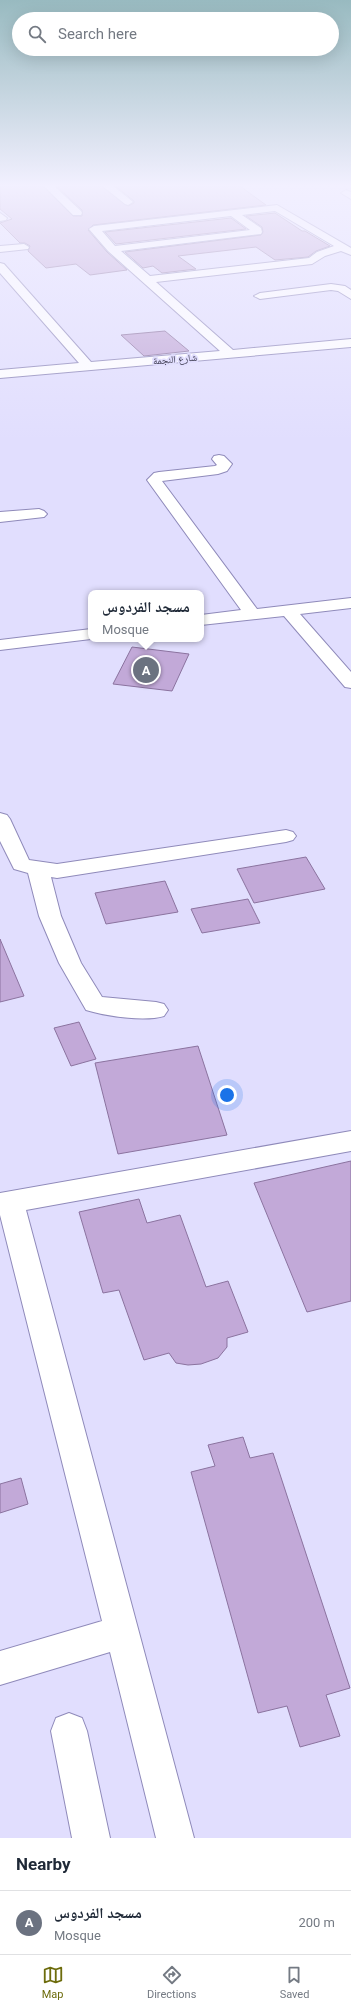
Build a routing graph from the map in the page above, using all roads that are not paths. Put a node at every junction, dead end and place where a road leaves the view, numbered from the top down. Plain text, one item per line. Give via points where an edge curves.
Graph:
1 (3, 270) edge
2 (136, 270) edge
3 (236, 270) edge
4 (148, 280) junction
5 (260, 296) dead end
6 (351, 296) edge
7 (351, 343) edge
8 (231, 354) junction
9 (0, 362) edge
10 (88, 366) junction
11 (3, 374) edge
12 (219, 459) dead end
13 (39, 514) dead end
14 (0, 517) edge
15 (351, 603) edge
16 (288, 610) junction
17 (252, 614) junction
18 (204, 620) edge
19 (88, 634) edge
20 (0, 645) edge
21 (351, 683) edge
22 (0, 818) edge
23 (286, 836) dead end
24 (38, 869) junction
25 (156, 1010) dead end
26 (351, 1141) edge
27 (5, 1203) edge
28 (122, 1632) junction
29 (0, 1668) edge
30 (69, 1731) dead end
31 (91, 1838) edge
32 (174, 1838) edge

1 - 10 street
2 - 4 street
3 - 4 street
4 - 8 street
5 - 6 street via 331,287 341,288
7 - 8 street, شارع النجمة
8 - 10 street, شارع النجمة
9 - 11 street
10 - 11 street, شارع النجمة
12 - 17 street via 225,464 218,470 159,476 154,480
13 - 14 street
15 - 16 street
16 - 17 street
16 - 21 street
17 - 18 street
19 - 20 street
22 - 24 street via 21,864
23 - 24 street via 94,866 57,870
24 - 25 street via 53,922 70,963 94,1004
26 - 27 street
27 - 28 street
28 - 29 street
28 - 32 street
30 - 31 street

